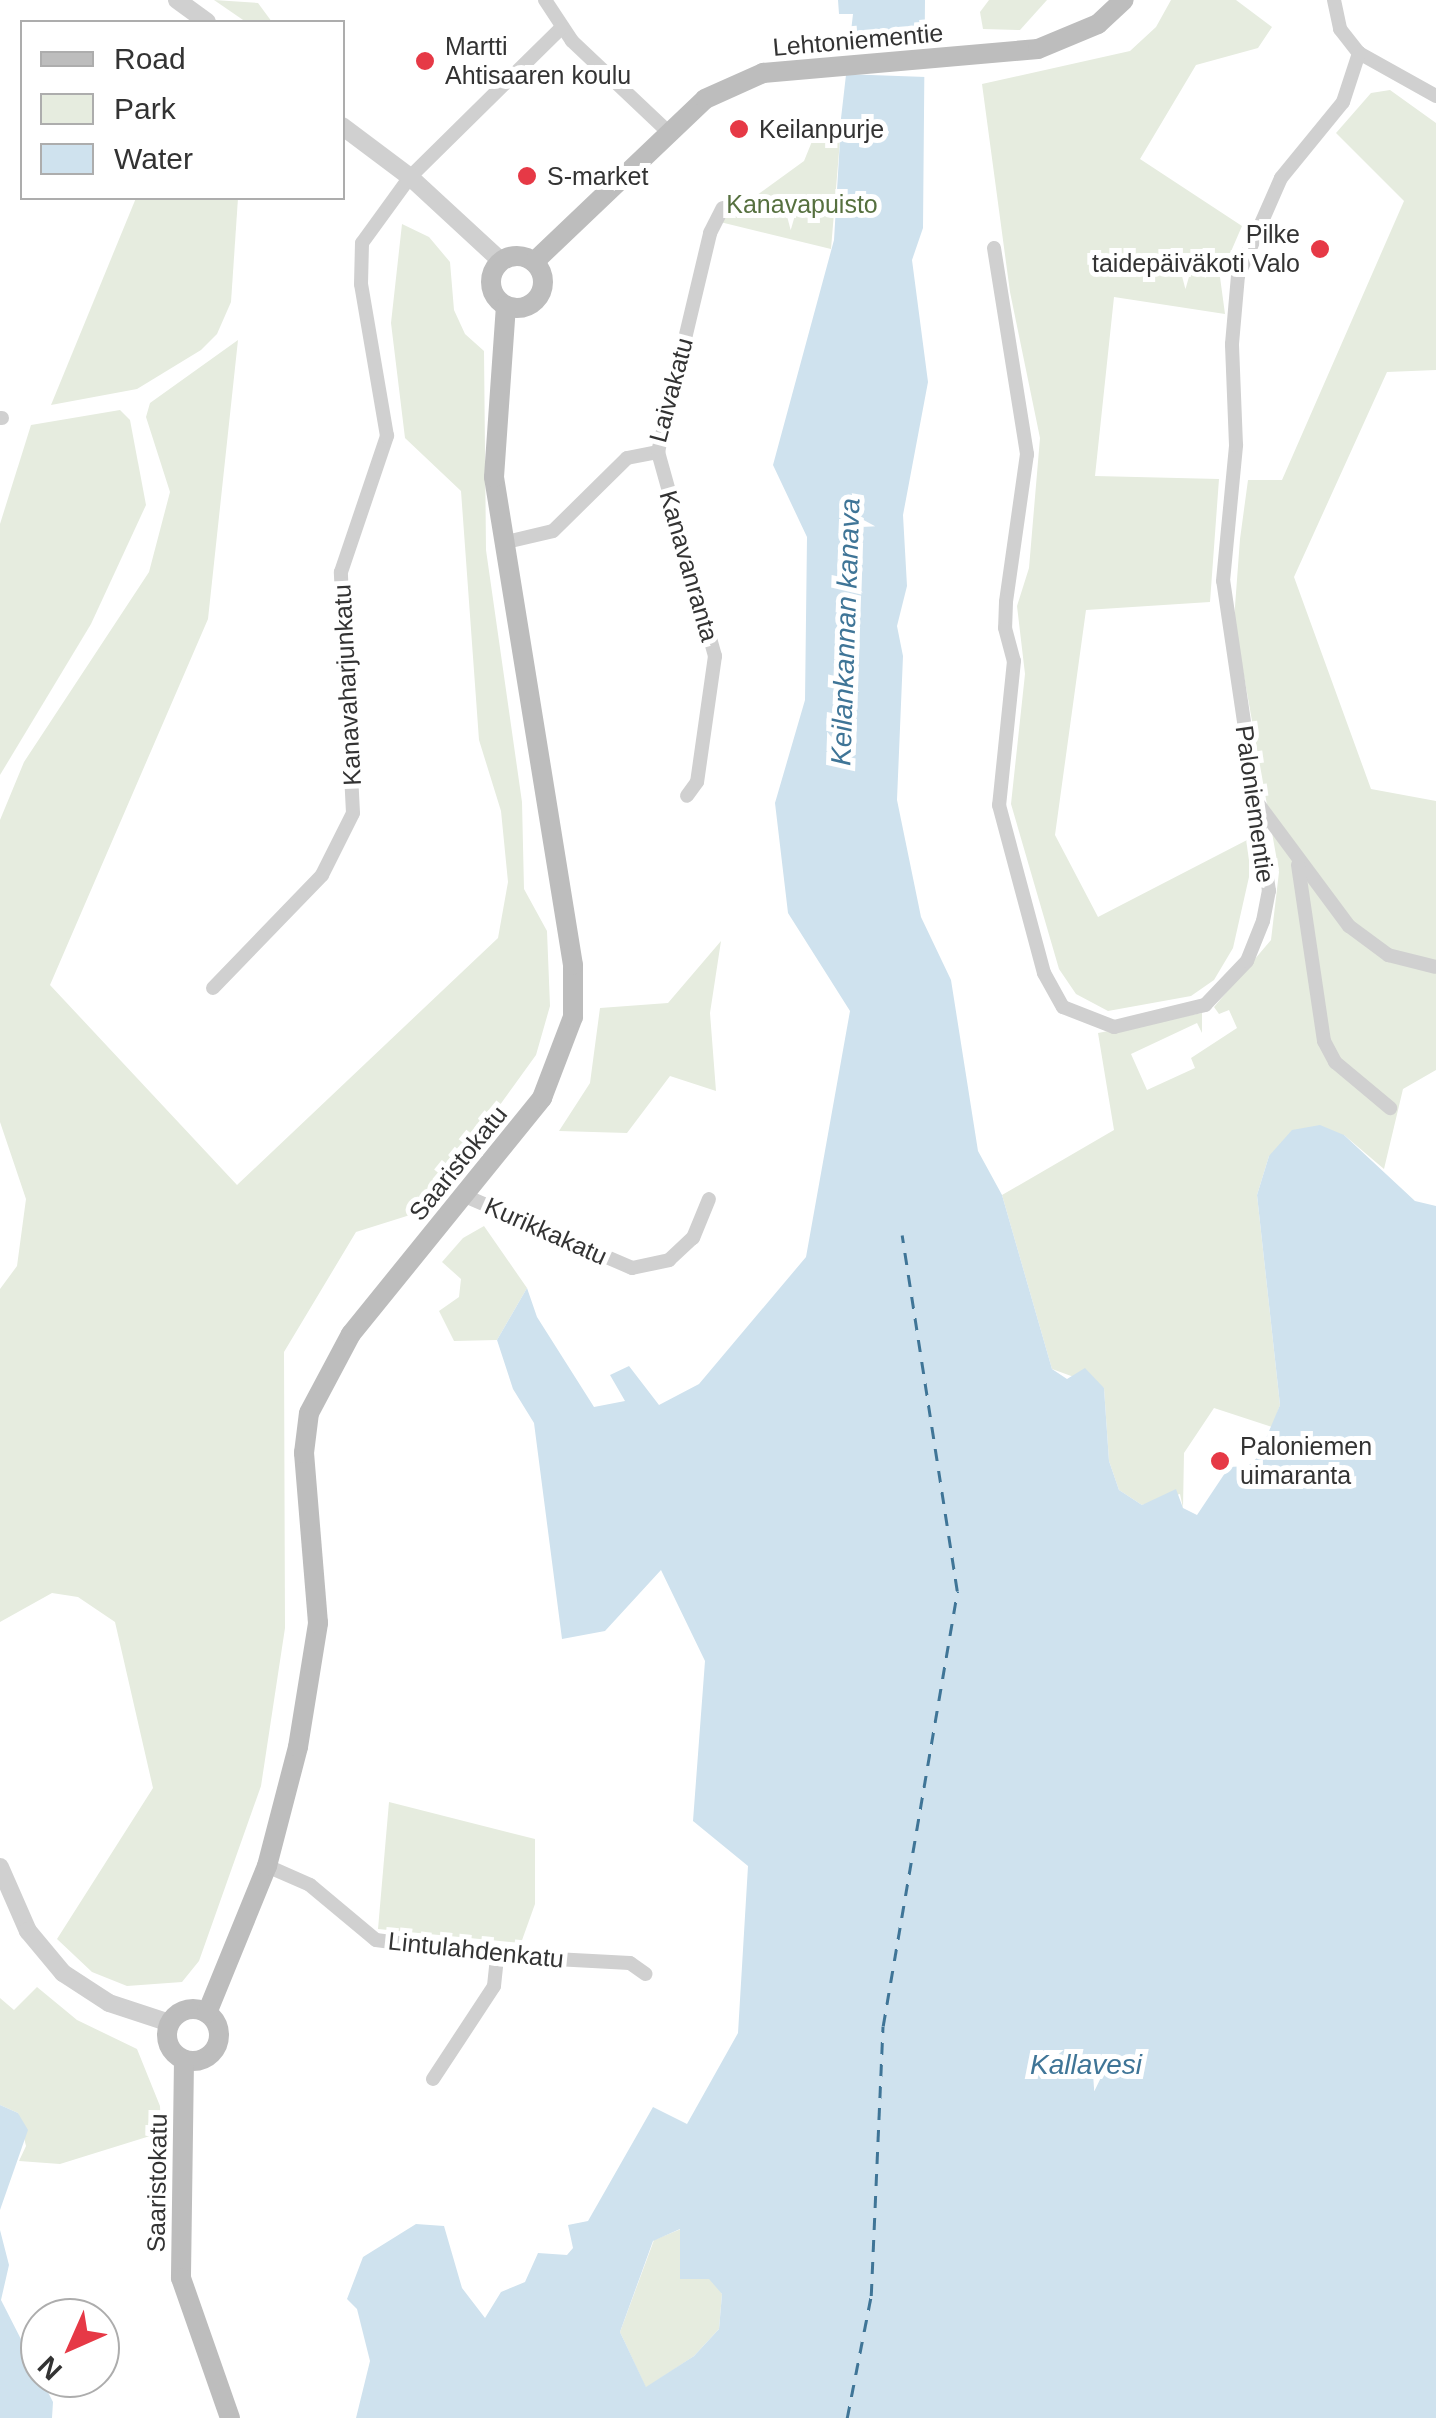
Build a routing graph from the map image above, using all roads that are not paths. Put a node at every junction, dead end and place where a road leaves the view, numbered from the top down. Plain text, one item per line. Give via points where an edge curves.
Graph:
1 (177, 0) edge
2 (545, 0) edge
3 (1124, 0) edge
4 (1334, 0) edge
5 (204, 20) edge
6 (560, 28) junction
7 (1359, 52) junction
8 (1436, 96) edge
9 (345, 128) edge
10 (666, 130) junction
11 (410, 177) junction
12 (723, 208) dead end
13 (994, 248) dead end
14 (501, 261) junction
15 (534, 262) junction
16 (506, 306) junction
17 (658, 452) junction
18 (502, 543) junction
19 (686, 796) dead end
20 (1256, 800) junction
21 (1298, 866) junction
22 (1436, 967) edge
23 (212, 988) dead end
24 (1390, 1108) dead end
25 (465, 1196) junction
26 (709, 1198) dead end
27 (267, 1866) junction
28 (0, 1867) edge
29 (497, 1956) junction
30 (646, 1974) dead end
31 (207, 2013) junction
32 (170, 2023) junction
33 (184, 2060) junction
34 (433, 2079) dead end
35 (230, 2418) edge

1 - 5 street
2 - 6 street
3 - 10 main road, Lehtoniementie via 1098,24 1038,49 763,73 696,103
4 - 7 street via 1340,29
6 - 10 street
6 - 11 street, Kanavaharjunkatu
7 - 8 street
7 - 20 street, Paloniementie via 1343,102 1280,178 1238,276 1232,344 1236,444 1223,581
9 - 11 street
10 - 15 main road, Lehtoniementie
11 - 14 street
11 - 23 street, Kanavaharjunkatu via 374,222 358,263 386,436 341,572 353,813 322,875
12 - 17 street, Laivakatu via 710,233
13 - 20 street, Paloniementie via 1027,454 1006,602 1004,628 1014,660 999,804 1044,973 1063,1007 1114,1027 1184,1012 1224,992 1247,960 1269,891
14 - 15 main road via 521,256
14 - 16 main road via 491,289
15 - 16 main road via 542,275 539,296 520,308
16 - 18 main road, Saaristokatu via 494,477
17 - 18 street, Laivakatu via 628,458 553,531
17 - 19 street, Kanavanranta via 715,656 697,782
18 - 25 main road, Saaristokatu via 573,965 573,1017 542,1098
20 - 21 street
21 - 22 street via 1375,948
21 - 24 street via 1324,1042 1335,1062
25 - 26 street, Kurikkakatu via 632,1268 669,1260 693,1238
25 - 27 main road, Saaristokatu via 350,1334 309,1413 304,1453 318,1623 298,1746
27 - 29 street, Lintulahdenkatu via 310,1885 376,1940
27 - 31 main road, Saaristokatu
28 - 32 street via 28,1931 62,1973 110,2003
29 - 30 street, Lintulahdenkatu via 630,1963
29 - 34 street via 494,1986
31 - 32 main road via 183,2011
31 - 33 main road via 218,2026 214,2050 201,2060
32 - 33 main road via 169,2044
33 - 35 main road, Saaristokatu via 181,2278

